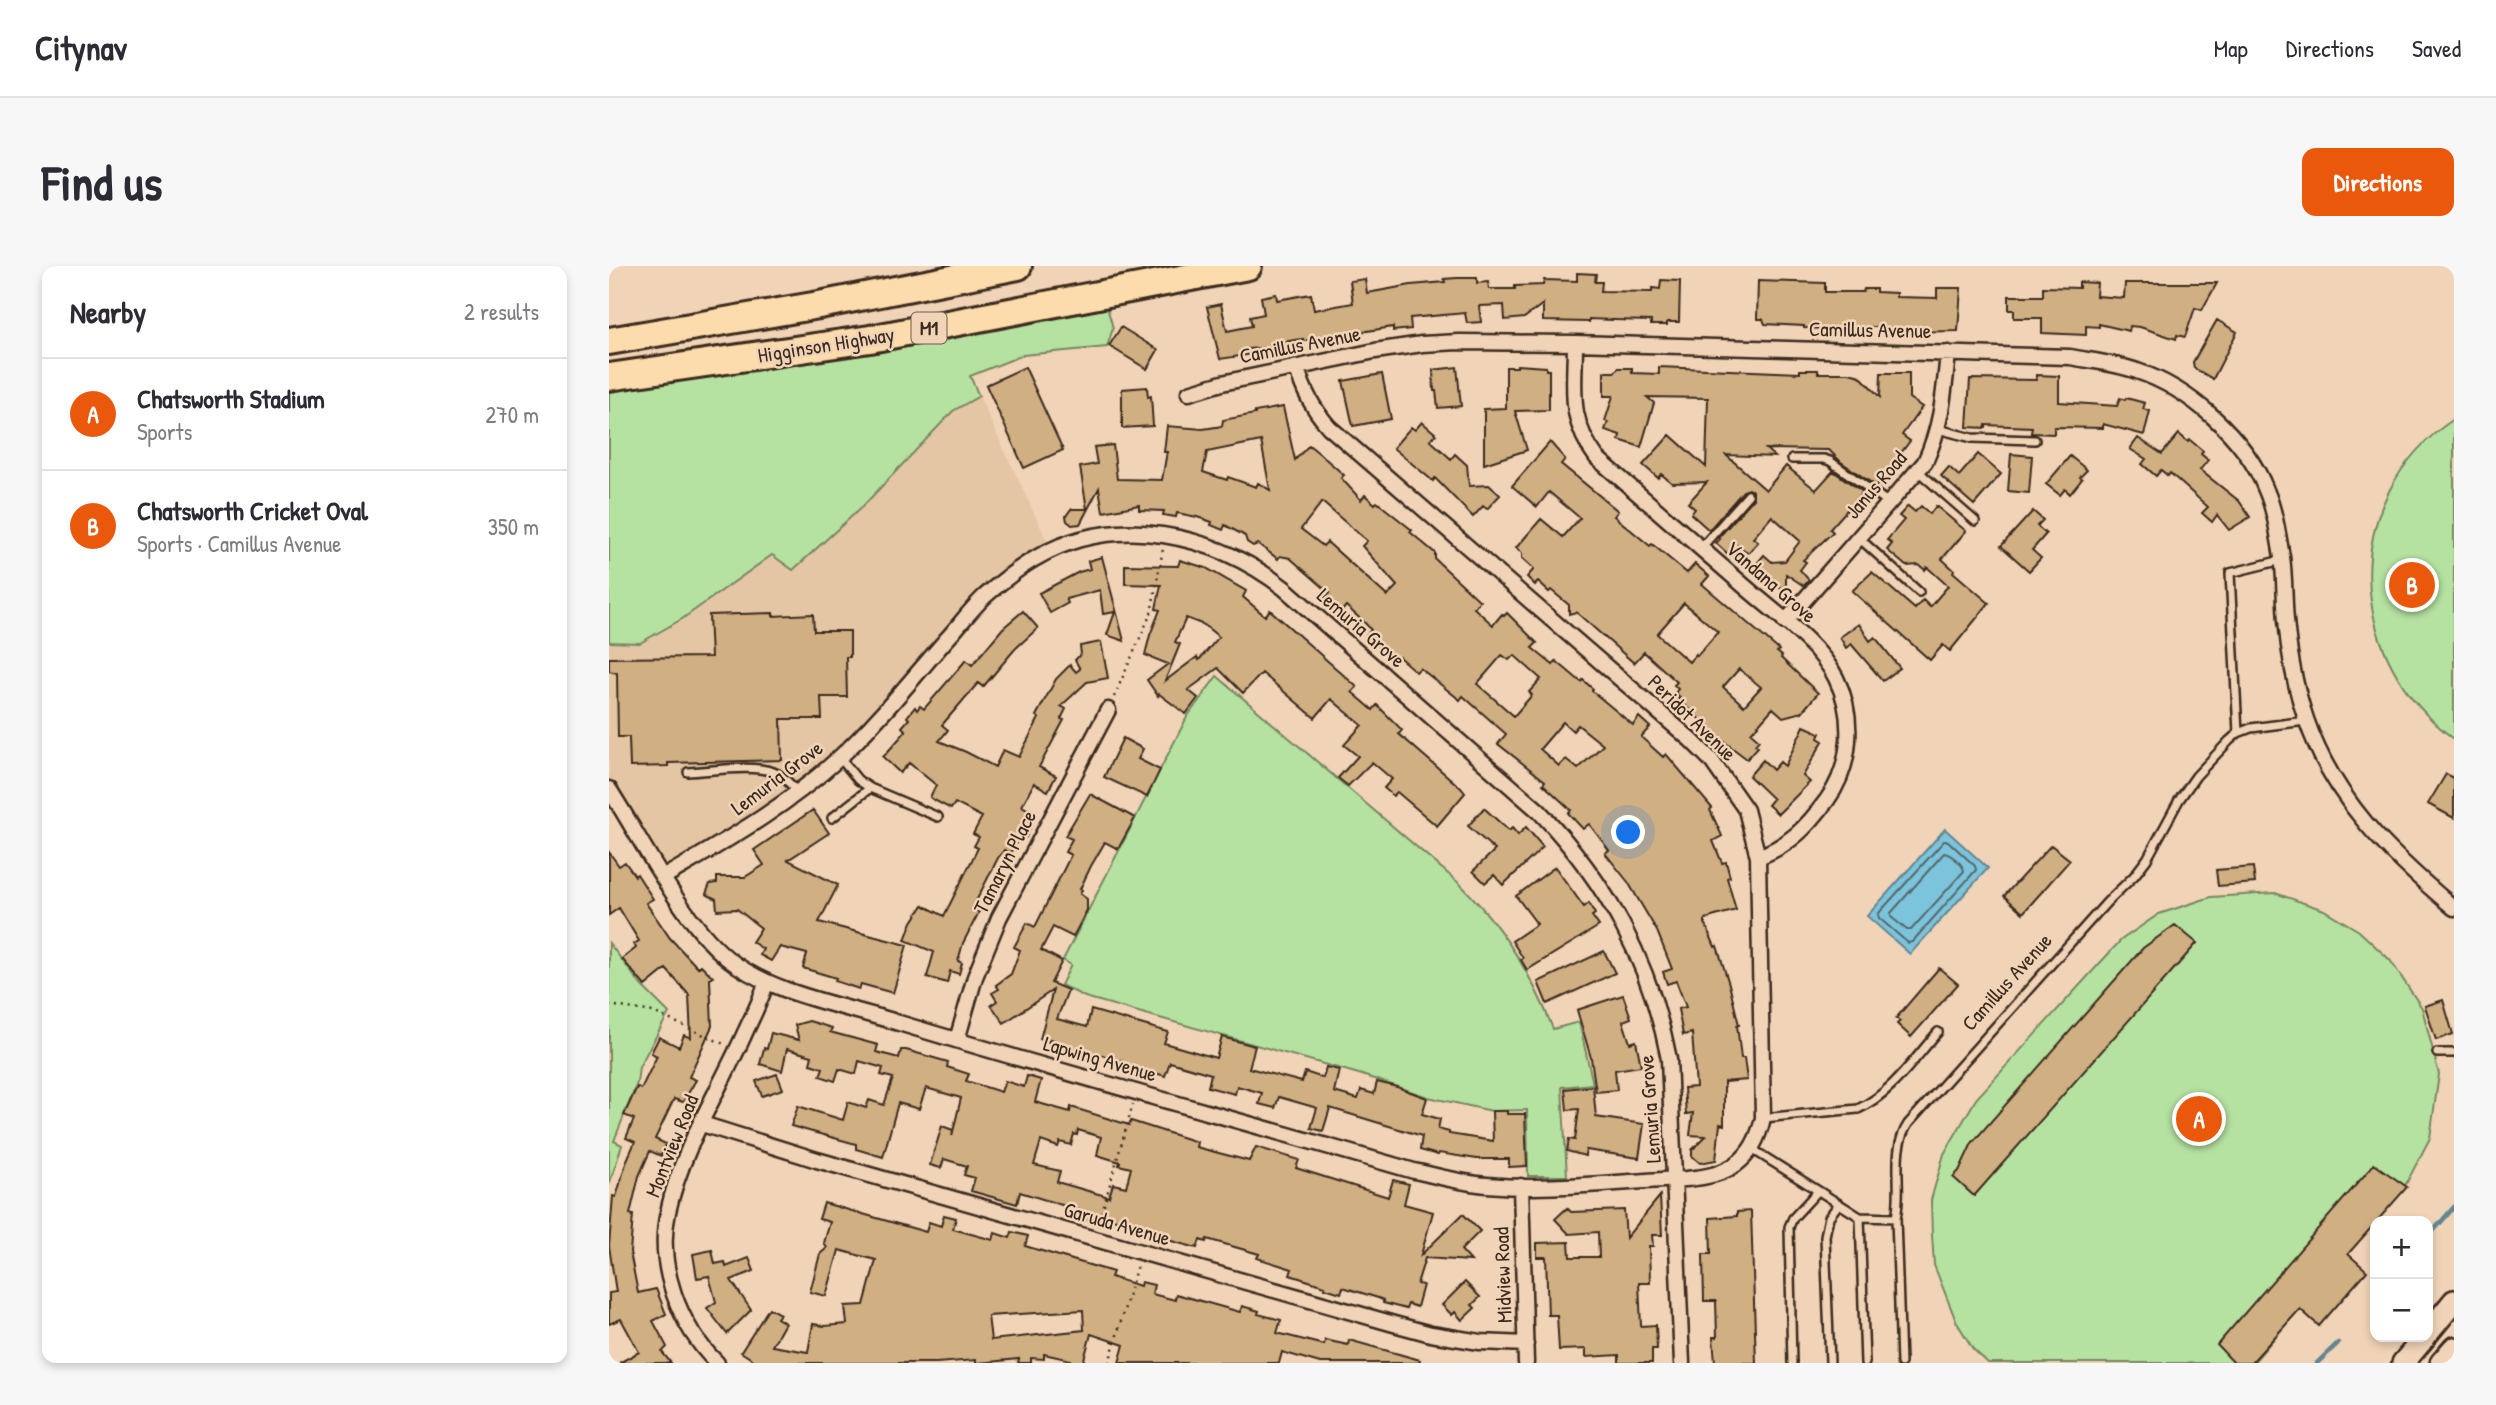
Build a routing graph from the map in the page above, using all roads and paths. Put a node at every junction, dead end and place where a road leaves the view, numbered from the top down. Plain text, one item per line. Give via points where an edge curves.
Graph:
1 (1018, 266) edge
2 (1248, 266) edge
3 (819, 305) junction
4 (609, 327) edge
5 (870, 339) junction
6 (609, 341) edge
7 (1575, 343) junction
8 (1948, 353) junction
9 (1297, 368) junction
10 (609, 377) edge
11 (609, 389) edge
12 (1189, 393) dead end
13 (1938, 429) junction
14 (2035, 440) dead end
15 (1792, 459) dead end
16 (1917, 471) junction
17 (1748, 495) dead end
18 (1889, 503) junction
19 (1975, 521) dead end
20 (1166, 535) junction
21 (1859, 538) junction
22 (1701, 548) junction
23 (2282, 560) junction
24 (1919, 592) dead end
25 (1785, 622) junction
26 (1108, 710) joint
27 (2307, 721) junction
28 (2238, 733) junction
29 (840, 757) junction
30 (688, 772) dead end
31 (870, 788) junction
32 (609, 789) edge
33 (798, 793) junction
34 (938, 817) dead end
35 (832, 818) dead end
36 (1758, 858) junction
37 (664, 877) junction
38 (2454, 908) edge
39 (766, 983) junction
40 (609, 1005) edge
41 (1938, 1032) dead end
42 (957, 1040) junction
43 (737, 1050) junction
44 (2454, 1053) edge
45 (2437, 1054) dead end
46 (1137, 1091) junction
47 (1762, 1118) junction
48 (702, 1124) junction
49 (1752, 1149) junction
50 (1676, 1180) junction
51 (1521, 1186) junction
52 (1817, 1192) junction
53 (1838, 1205) junction
54 (1860, 1217) junction
55 (1896, 1219) junction
56 (1094, 1239) junction
57 (1141, 1253) junction
58 (2454, 1301) edge
59 (2433, 1326) edge
60 (2421, 1342) edge
61 (1526, 1344) junction
62 (2454, 1348) edge
63 (2407, 1362) edge
64 (717, 1363) edge
65 (1109, 1363) edge
66 (1526, 1363) edge
67 (1682, 1363) edge
68 (1792, 1363) edge
69 (1830, 1363) edge
70 (1865, 1363) edge
71 (1901, 1363) edge
72 (2441, 1363) edge

1 - 3 highway, Higginson Highway / M1
2 - 5 highway, Higginson Highway / M1
3 - 4 highway
3 - 6 highway, Higginson Highway / M1
5 - 10 highway, Higginson Highway / M1
5 - 11 highway
7 - 8 street, Camillus Avenue
7 - 9 street, Camillus Avenue via 1422,344
7 - 22 street, Vandana Grove via 1575,403 1584,441 1597,458
8 - 13 street, Janus Road
8 - 23 street, Camillus Avenue via 2104,362 2136,370 2184,394 2231,435 2256,471 2275,516
9 - 12 street, Camillus Avenue
9 - 36 street, Peridot Avenue via 1314,410 1329,427 1711,761 1746,810
13 - 14 lane via 1972,438
13 - 16 street, Janus Road
15 - 18 lane via 1830,461
16 - 18 street, Janus Road
16 - 19 lane
17 - 22 lane
18 - 21 street, Janus Road
20 - 26 path via 1151,613
20 - 29 street, Lemuria Grove via 1092,536 1035,558 983,598
20 - 50 street, Lemuria Grove via 1212,547 1262,572 1539,811 1571,847 1617,911 1660,1015 1669,1059
21 - 24 lane
21 - 25 street, Janus Road
22 - 25 street, Vandana Grove
23 - 27 street, Camillus Avenue via 2291,662
23 - 28 lane via 2230,573
25 - 36 street, Vandana Grove via 1822,656 1836,678 1849,728 1846,757 1836,787 1797,837
26 - 42 street, Tamaryn Place via 999,918
27 - 28 lane
27 - 38 street, Camillus Avenue via 2356,813 2401,862
28 - 55 lane, Camillus Avenue via 2196,776 2134,876 1908,1124 1901,1135
29 - 31 lane
29 - 33 street, Lemuria Grove
30 - 33 lane via 771,771
31 - 34 lane
31 - 35 lane
32 - 37 street, Lapwing Avenue
33 - 37 street, Lemuria Grove
36 - 47 street, Peridot Avenue
37 - 39 street, Lapwing Avenue via 708,939 727,958
39 - 42 street, Lapwing Avenue
39 - 43 street, Montview Road
40 - 43 path via 653,1012
41 - 47 lane via 1869,1104 1858,1109
42 - 46 street, Lapwing Avenue
43 - 48 street, Montview Road
44 - 45 lane
46 - 51 street, Lapwing Avenue via 1414,1171 1487,1185
46 - 56 path
47 - 49 street, Peridot Avenue
48 - 56 street, Garuda Avenue
48 - 64 street, Montview Road via 673,1192 665,1249 681,1312
49 - 50 street via 1728,1171
49 - 52 lane
50 - 51 street, Lapwing Avenue
50 - 67 street, Lemuria Grove
51 - 61 street, Midview Road
52 - 53 lane
52 - 68 lane via 1789,1227
53 - 54 lane
53 - 69 lane via 1829,1217 1825,1236
54 - 55 lane
54 - 70 lane
55 - 71 lane, Camillus Avenue
56 - 57 street, Garuda Avenue
57 - 61 street, Garuda Avenue via 1431,1334
57 - 65 path
58 - 59 street
60 - 63 street
61 - 66 street, Midview Road
62 - 72 street

